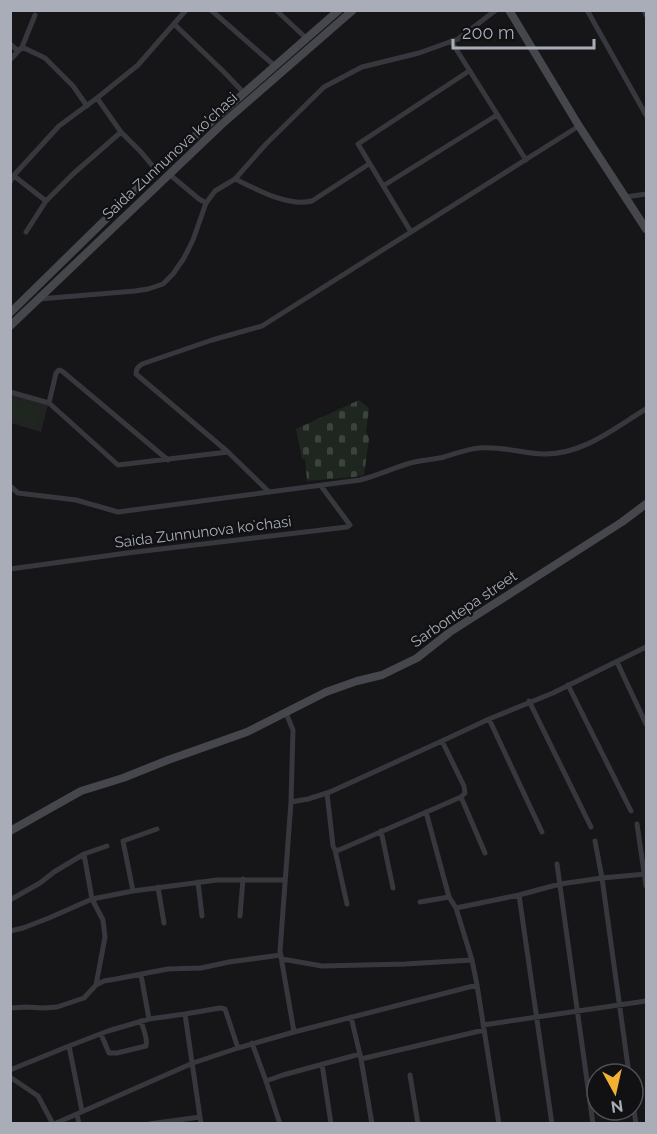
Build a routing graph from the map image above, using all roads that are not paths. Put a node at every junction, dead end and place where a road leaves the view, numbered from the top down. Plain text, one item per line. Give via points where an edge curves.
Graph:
1 (186, 10) edge
2 (211, 10) edge
3 (276, 10) edge
4 (339, 10) edge
5 (353, 10) edge
6 (496, 10) edge
7 (509, 10) edge
8 (587, 10) edge
9 (644, 10) edge
10 (35, 15) dead end
11 (646, 15) edge
12 (174, 24) junction
13 (307, 39) junction
14 (451, 41) junction
15 (10, 44) edge
16 (20, 49) junction
17 (10, 60) edge
18 (274, 66) junction
19 (469, 71) junction
20 (244, 93) junction
21 (97, 98) junction
22 (87, 106) junction
23 (497, 115) junction
24 (646, 115) edge
25 (579, 126) junction
26 (121, 132) junction
27 (526, 160) junction
28 (369, 164) junction
29 (156, 170) junction
30 (13, 173) edge
31 (168, 174) junction
32 (235, 179) junction
33 (10, 182) edge
34 (383, 186) junction
35 (646, 194) edge
36 (626, 197) junction
37 (46, 201) junction
38 (206, 203) junction
39 (646, 229) edge
40 (26, 232) dead end
41 (411, 232) junction
42 (39, 299) junction
43 (10, 313) edge
44 (10, 326) edge
45 (10, 392) edge
46 (49, 403) junction
47 (646, 408) edge
48 (228, 452) junction
49 (168, 460) junction
50 (10, 486) edge
51 (321, 486) junction
52 (269, 492) junction
53 (646, 504) edge
54 (10, 569) edge
55 (646, 647) edge
56 (617, 662) junction
57 (568, 685) junction
58 (529, 701) junction
59 (286, 713) junction
60 (489, 719) junction
61 (646, 724) edge
62 (442, 741) junction
63 (327, 793) junction
64 (461, 797) junction
65 (291, 802) junction
66 (631, 811) dead end
67 (426, 812) junction
68 (637, 824) dead end
69 (591, 827) dead end
70 (157, 829) dead end
71 (10, 831) edge
72 (381, 831) junction
73 (542, 832) dead end
74 (595, 841) dead end
75 (107, 846) dead end
76 (335, 850) junction
77 (484, 853) dead end
78 (84, 854) junction
79 (556, 864) dead end
80 (646, 874) edge
81 (602, 878) junction
82 (243, 879) junction
83 (285, 880) junction
84 (198, 882) junction
85 (560, 884) junction
86 (646, 886) edge
87 (158, 887) junction
88 (393, 888) dead end
89 (133, 891) junction
90 (519, 895) junction
91 (449, 897) junction
92 (92, 899) junction
93 (10, 900) edge
94 (420, 902) dead end
95 (347, 904) dead end
96 (456, 908) junction
97 (240, 915) dead end
98 (202, 916) dead end
99 (164, 923) dead end
100 (10, 931) edge
101 (281, 957) junction
102 (472, 960) junction
103 (141, 975) junction
104 (96, 984) junction
105 (477, 985) junction
106 (646, 1001) edge
107 (620, 1004) junction
108 (10, 1008) edge
109 (577, 1011) junction
110 (184, 1014) junction
111 (351, 1017) junction
112 (536, 1017) junction
113 (149, 1019) junction
114 (141, 1021) junction
115 (484, 1028) junction
116 (294, 1032) junction
117 (101, 1034) junction
118 (252, 1043) junction
119 (69, 1046) junction
120 (238, 1048) junction
121 (361, 1057) junction
122 (627, 1062) edge
123 (193, 1063) junction
124 (322, 1064) junction
125 (10, 1070) edge
126 (410, 1075) dead end
127 (10, 1077) edge
128 (266, 1081) junction
129 (80, 1112) junction
130 (201, 1120) edge
131 (54, 1124) edge
132 (79, 1124) edge
133 (148, 1124) edge
134 (280, 1124) edge
135 (331, 1124) edge
136 (372, 1124) edge
137 (418, 1124) edge
138 (499, 1124) edge
139 (552, 1124) edge
140 (593, 1124) edge

1 - 12 street
2 - 18 street
3 - 13 street
4 - 13 street, Saida Zunnunova ko'chasi
5 - 31 street, Saida Zunnunova ko'chasi
6 - 14 street
7 - 25 street
8 - 24 street
9 - 11 street
10 - 16 street
12 - 20 street
12 - 21 street via 138,65
13 - 18 street, Saida Zunnunova ko'chasi
14 - 19 street
14 - 32 street via 362,67 324,87
15 - 16 street
16 - 17 street
16 - 22 street via 45,58
18 - 20 street, Saida Zunnunova ko'chasi
19 - 23 street
19 - 28 street via 358,144
20 - 29 street, Saida Zunnunova ko'chasi
21 - 22 street
21 - 26 street
22 - 30 street via 59,126
23 - 27 street
23 - 34 street
25 - 27 street
25 - 36 street
26 - 29 street
26 - 37 street
27 - 41 street
28 - 32 street via 304,203 266,194
28 - 34 street
29 - 43 street, Saida Zunnunova ko'chasi
30 - 33 street
30 - 37 street
31 - 38 street
31 - 42 street, Saida Zunnunova ko'chasi
32 - 38 street via 214,191
34 - 41 street
35 - 36 street
36 - 39 street
37 - 40 street
38 - 42 street via 184,258 163,284 135,291
41 - 48 street via 262,326 138,367 136,374
42 - 44 street, Saida Zunnunova ko'chasi
45 - 46 street
46 - 49 street via 118,465
46 - 49 street via 56,373 62,370
47 - 51 street via 608,434 559,453 477,448 408,464 376,476
48 - 49 street
48 - 52 street
50 - 52 street via 18,493 76,500 118,512
51 - 52 street
51 - 54 street, Saida Zunnunova koʻchasi via 350,525
53 - 59 street, Sarbontepa street via 450,632 417,658 382,675 326,692
55 - 56 street
56 - 57 street
56 - 61 street
57 - 58 street
57 - 66 street
58 - 60 street
58 - 69 street
59 - 65 street via 293,730
59 - 71 street, Sarbontepa street via 247,732 81,791
60 - 62 street
60 - 73 street
62 - 63 street
62 - 64 street via 464,786
63 - 65 street
63 - 76 street
64 - 67 street
64 - 77 street
65 - 83 street
67 - 72 street
67 - 91 street
68 - 80 street
70 - 89 street via 123,841
72 - 76 street
72 - 88 street
74 - 81 street
75 - 78 street
76 - 95 street
78 - 92 street
78 - 93 street
79 - 85 street
80 - 81 street
80 - 86 street
81 - 85 street
81 - 107 street
82 - 83 street
82 - 84 street
82 - 97 street
83 - 101 street
84 - 87 street
84 - 98 street
85 - 90 street
85 - 109 street
87 - 89 street
87 - 99 street
89 - 92 street
90 - 96 street
90 - 112 street
91 - 94 street
91 - 96 street
92 - 100 street
92 - 104 street via 103,920 105,937
96 - 102 street
101 - 102 street via 322,966
101 - 103 street
101 - 116 street
102 - 105 street
103 - 104 street
103 - 113 street
104 - 108 street via 84,998 57,1007
105 - 111 street
105 - 115 street
106 - 107 street
107 - 109 street
107 - 122 street
109 - 112 street
109 - 140 street
110 - 113 street
110 - 120 street via 225,1009
110 - 123 street
111 - 116 street
111 - 121 street
112 - 115 street
112 - 139 street
113 - 114 street
114 - 117 street
114 - 117 street via 146,1046 109,1053
115 - 121 street
115 - 138 street
116 - 118 street
117 - 119 street
118 - 120 street
118 - 128 street
119 - 125 street
119 - 129 street
120 - 123 street
121 - 124 street
121 - 136 street
123 - 129 street
123 - 130 street
124 - 128 street
124 - 135 street
126 - 137 street
127 - 131 street via 38,1096
128 - 134 street
129 - 131 street
129 - 132 street
130 - 133 street

